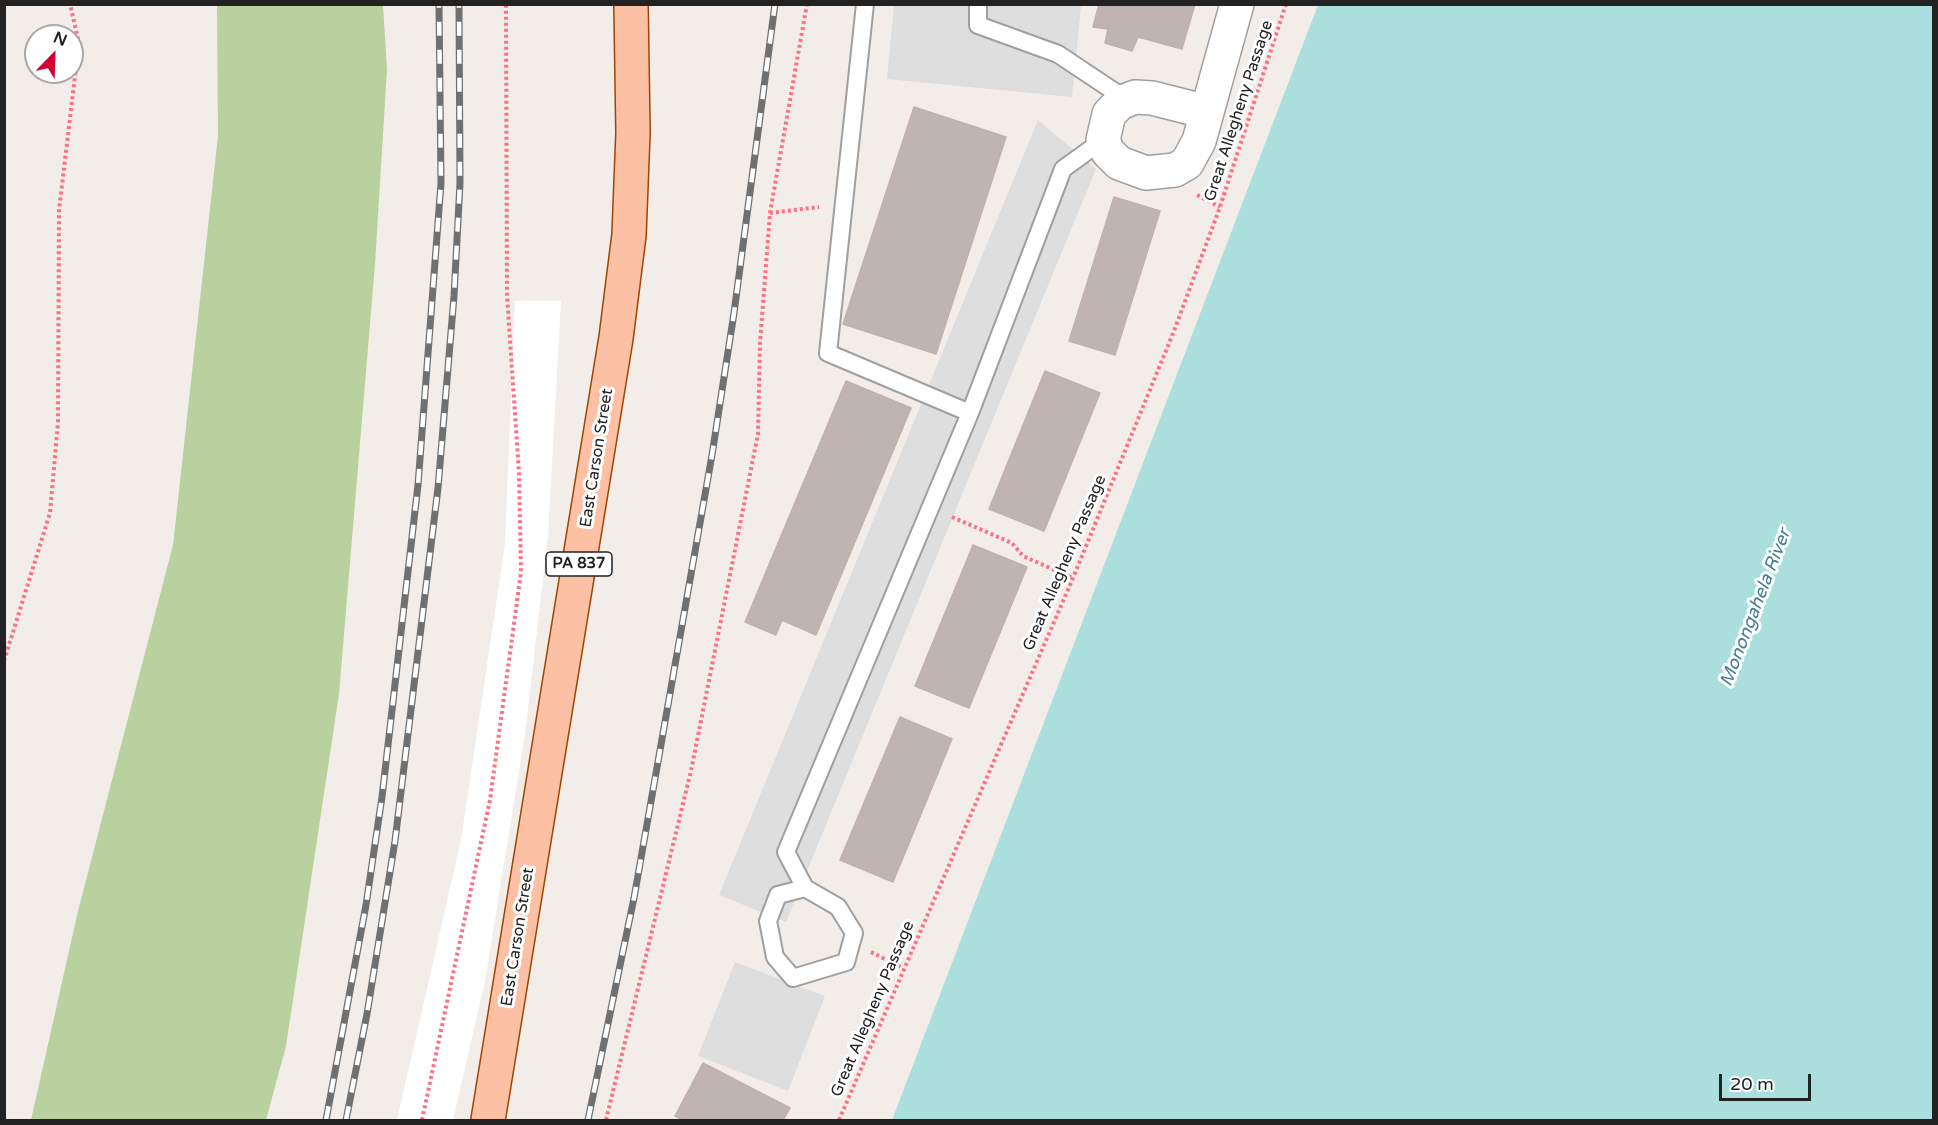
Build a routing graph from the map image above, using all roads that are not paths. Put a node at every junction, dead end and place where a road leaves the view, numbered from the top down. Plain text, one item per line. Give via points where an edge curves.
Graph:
1 (631, 4) edge
2 (865, 4) edge
3 (978, 4) edge
4 (1237, 4) edge
5 (1127, 100) junction
6 (1207, 112) junction
7 (1103, 140) junction
8 (970, 413) junction
9 (806, 888) junction
10 (488, 1120) edge

1 - 10 main road, East Carson Street / PA 837 via 633,133 629,223 616,338
2 - 8 lane via 828,353
3 - 5 lane via 978,25 1058,54
4 - 6 street
5 - 6 street via 1152,98
5 - 7 street via 1109,114
6 - 7 street via 1194,154 1175,170 1159,174 1132,169 1108,152
7 - 8 lane via 1063,169
8 - 9 lane via 786,852
9 - 9 lane via 838,907 854,933 846,962 793,978 775,957 768,921 777,895

